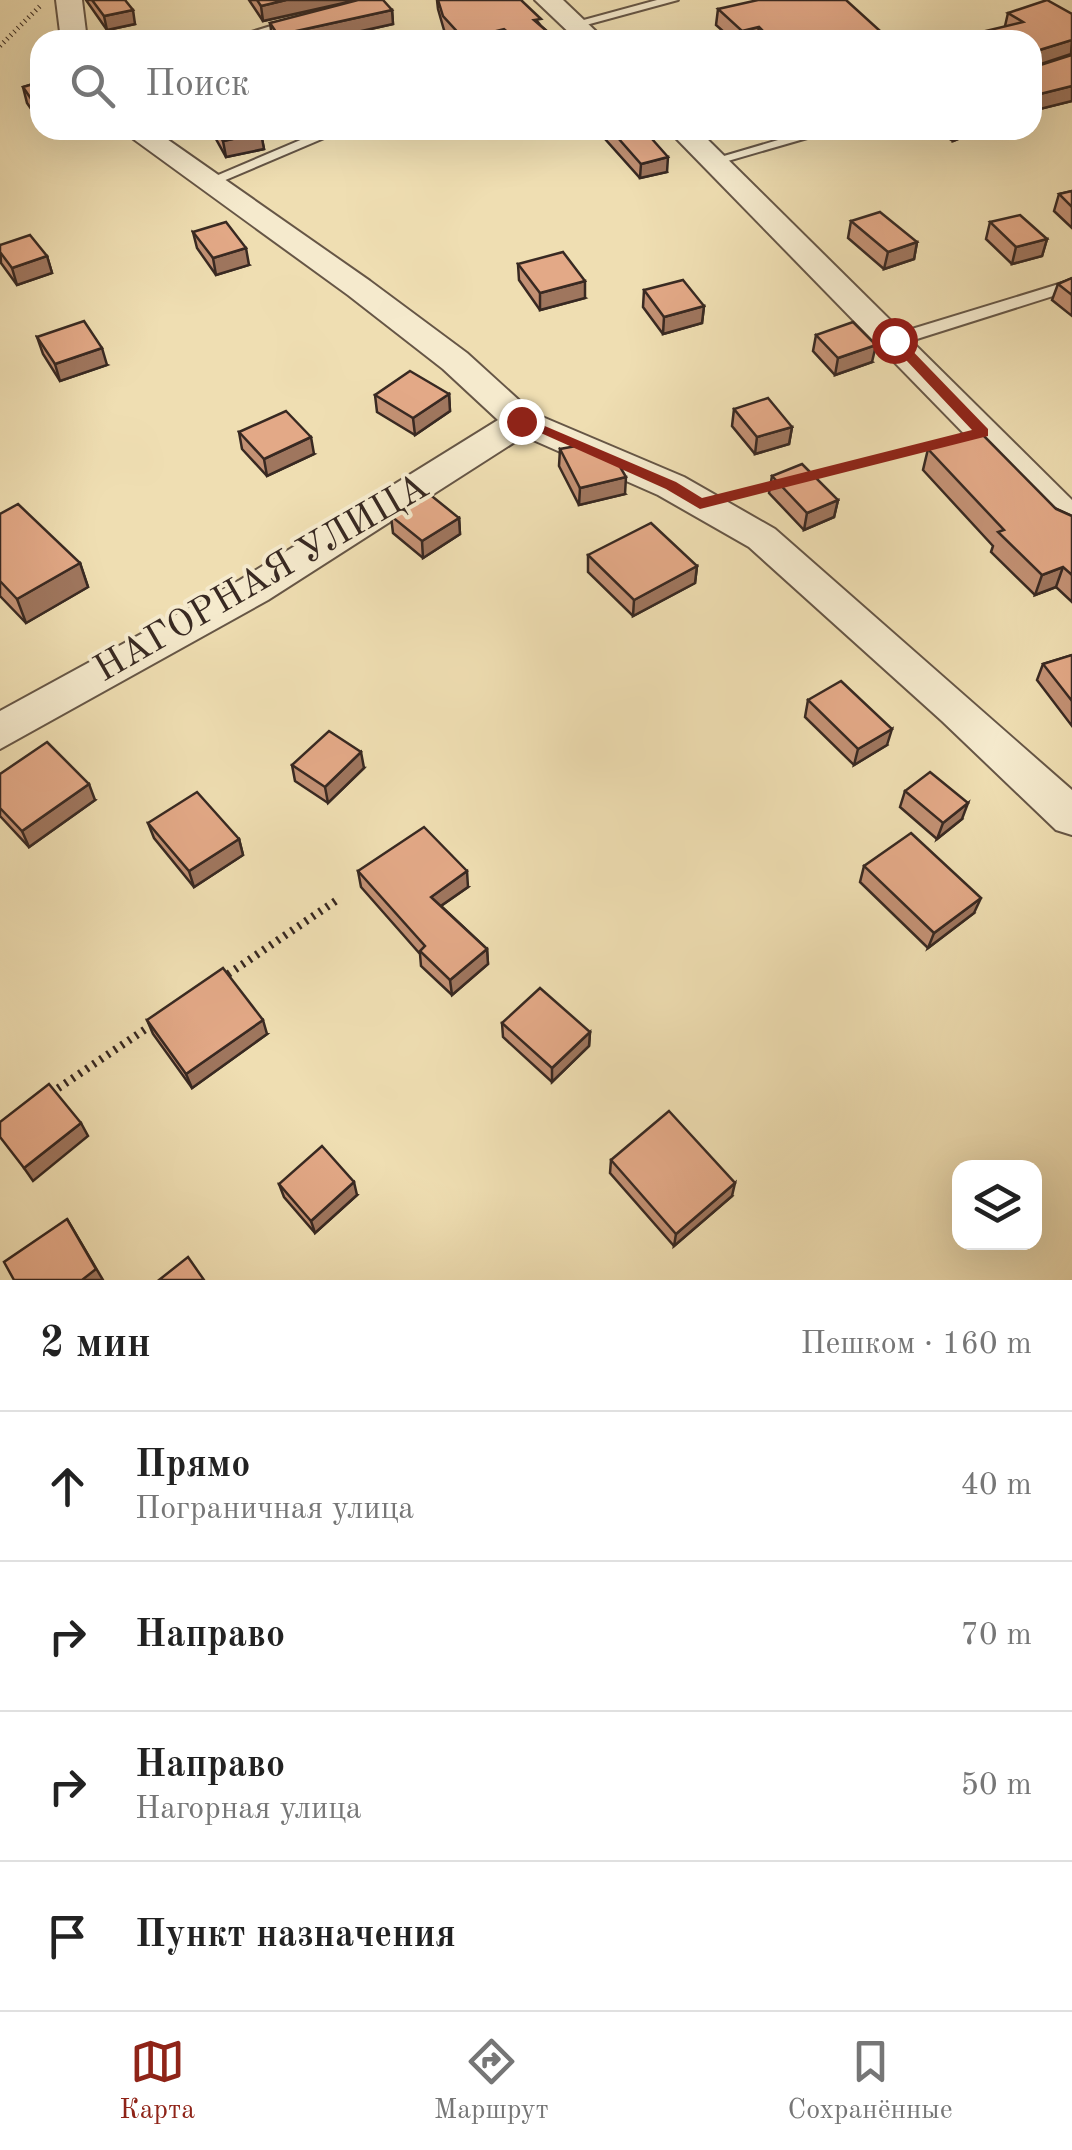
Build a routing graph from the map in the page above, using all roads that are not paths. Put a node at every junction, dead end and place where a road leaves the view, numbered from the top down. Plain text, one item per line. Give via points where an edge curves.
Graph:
1 (69, 0) edge
2 (548, 0) edge
3 (672, 0) edge
4 (314, 18) edge
5 (73, 30) edge
6 (269, 30) edge
7 (581, 30) edge
8 (589, 30) edge
9 (150, 140) edge
10 (311, 140) edge
11 (692, 140) edge
12 (792, 140) edge
13 (714, 162) junction
14 (211, 181) junction
15 (1072, 285) edge
16 (894, 340) junction
17 (521, 421) junction
18 (1072, 522) edge
19 (0, 732) edge
20 (1072, 817) edge

1 - 5 street
2 - 7 street
3 - 8 lane
4 - 6 lane
9 - 14 street
10 - 14 lane
11 - 13 street
12 - 13 lane
13 - 16 street
14 - 17 street via 454,361
15 - 16 lane
16 - 18 street
17 - 19 street, НАГОРНАЯ УЛИЦА via 377,518
17 - 20 street via 671,486 762,538

